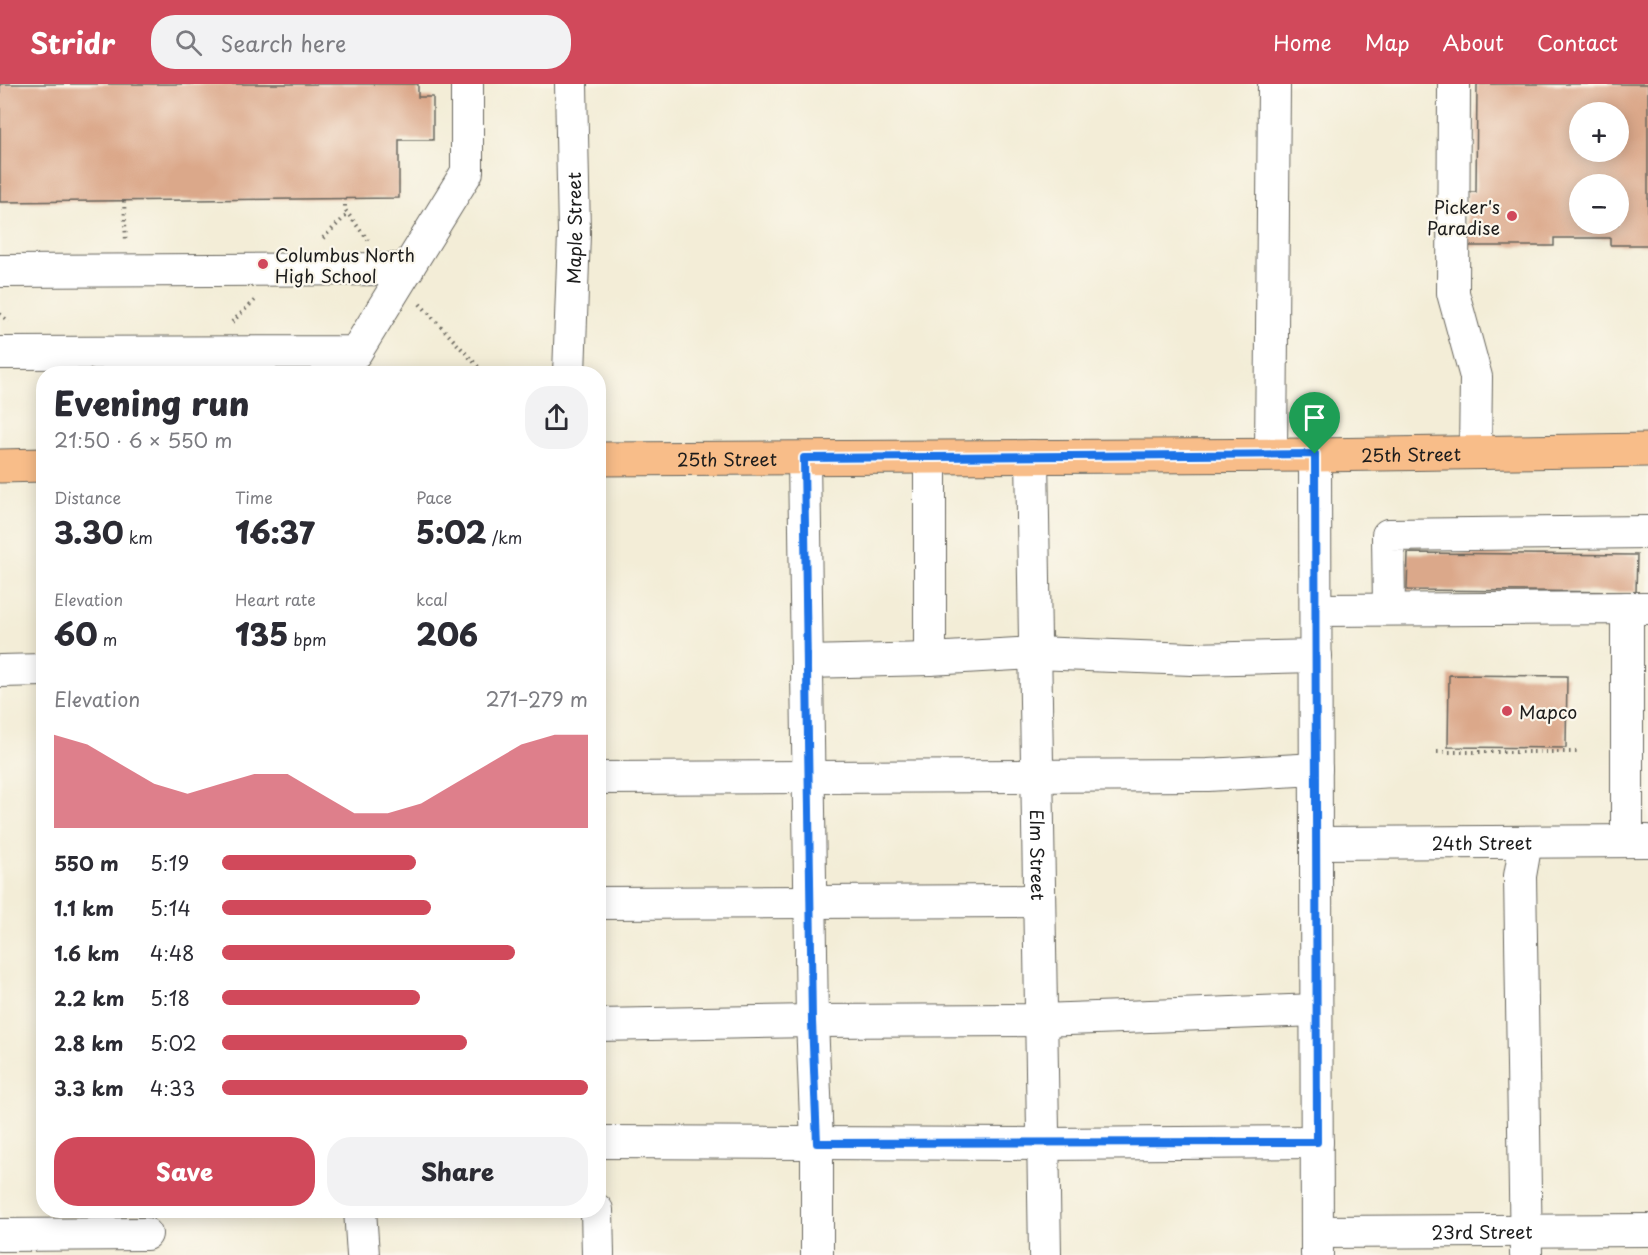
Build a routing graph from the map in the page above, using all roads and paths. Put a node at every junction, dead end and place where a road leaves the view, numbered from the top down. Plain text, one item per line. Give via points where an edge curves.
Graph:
1 (467, 84) edge
2 (571, 84) edge
3 (1274, 84) edge
4 (1454, 84) edge
5 (124, 201) dead end
6 (126, 246) dead end
7 (408, 269) junction
8 (0, 271) edge
9 (0, 353) edge
10 (569, 366) edge
11 (1648, 450) edge
12 (1476, 452) junction
13 (1271, 454) junction
14 (1315, 454) junction
15 (1032, 456) junction
16 (930, 457) junction
17 (804, 458) junction
18 (606, 459) edge
19 (36, 465) edge
20 (0, 466) edge
21 (1648, 532) edge
22 (1637, 608) edge
23 (1389, 609) junction
24 (1316, 610) junction
25 (1035, 653) junction
26 (1316, 656) junction
27 (930, 659) junction
28 (807, 662) junction
29 (0, 670) edge
30 (36, 670) edge
31 (1437, 752) dead end
32 (1578, 752) dead end
33 (1316, 769) junction
34 (1037, 776) junction
35 (809, 777) junction
36 (606, 778) edge
37 (1637, 841) edge
38 (1526, 842) junction
39 (1316, 843) junction
40 (1039, 901) junction
41 (811, 902) junction
42 (606, 903) edge
43 (1316, 1010) junction
44 (1041, 1020) junction
45 (812, 1021) junction
46 (606, 1025) edge
47 (606, 1142) edge
48 (1317, 1142) junction
49 (817, 1143) junction
50 (1043, 1144) junction
51 (361, 1218) edge
52 (597, 1218) edge
53 (1648, 1230) edge
54 (146, 1233) edge
55 (0, 1235) edge
56 (1526, 1243) edge
57 (1317, 1244) edge
58 (363, 1255) edge
59 (597, 1255) edge
60 (817, 1255) edge
61 (1045, 1255) edge

1 - 7 street via 467,172
2 - 10 street, Maple Street via 574,234
3 - 13 street
4 - 12 street via 1453,293 1476,377
5 - 6 path
7 - 8 street
7 - 9 street via 356,352
11 - 12 main road, 25th Street
12 - 14 main road, 25th Street
13 - 14 main road, 25th Street
13 - 15 main road, 25th Street
14 - 24 street
15 - 16 main road, 25th Street
15 - 25 street, Elm Street
16 - 17 main road, 25th Street
16 - 27 street
17 - 18 main road, 25th Street
17 - 28 street
19 - 20 main road
21 - 23 street via 1388,535
22 - 23 street
22 - 37 street
23 - 24 street
24 - 26 street
25 - 26 street via 1192,659
25 - 27 street
25 - 34 street, Elm Street
26 - 33 street
27 - 28 street
28 - 35 street
29 - 30 street
31 - 32 path
33 - 34 street via 1208,775
33 - 39 street
34 - 35 street
34 - 40 street, Elm Street
35 - 36 street
35 - 41 street
37 - 38 street, 24th Street
38 - 39 street, 24th Street
38 - 56 street via 1520,876
39 - 43 street
40 - 41 street
40 - 44 street, Elm Street
41 - 42 street
41 - 45 street
43 - 44 street
43 - 48 street
44 - 45 street
44 - 50 street, Elm Street
45 - 46 street
45 - 49 street
47 - 49 street
48 - 50 street
48 - 57 street
49 - 50 street
49 - 60 street
50 - 61 street, Elm Street
51 - 58 street
52 - 59 street
53 - 56 street, 23rd Street
54 - 55 street
56 - 57 street, 23rd Street

